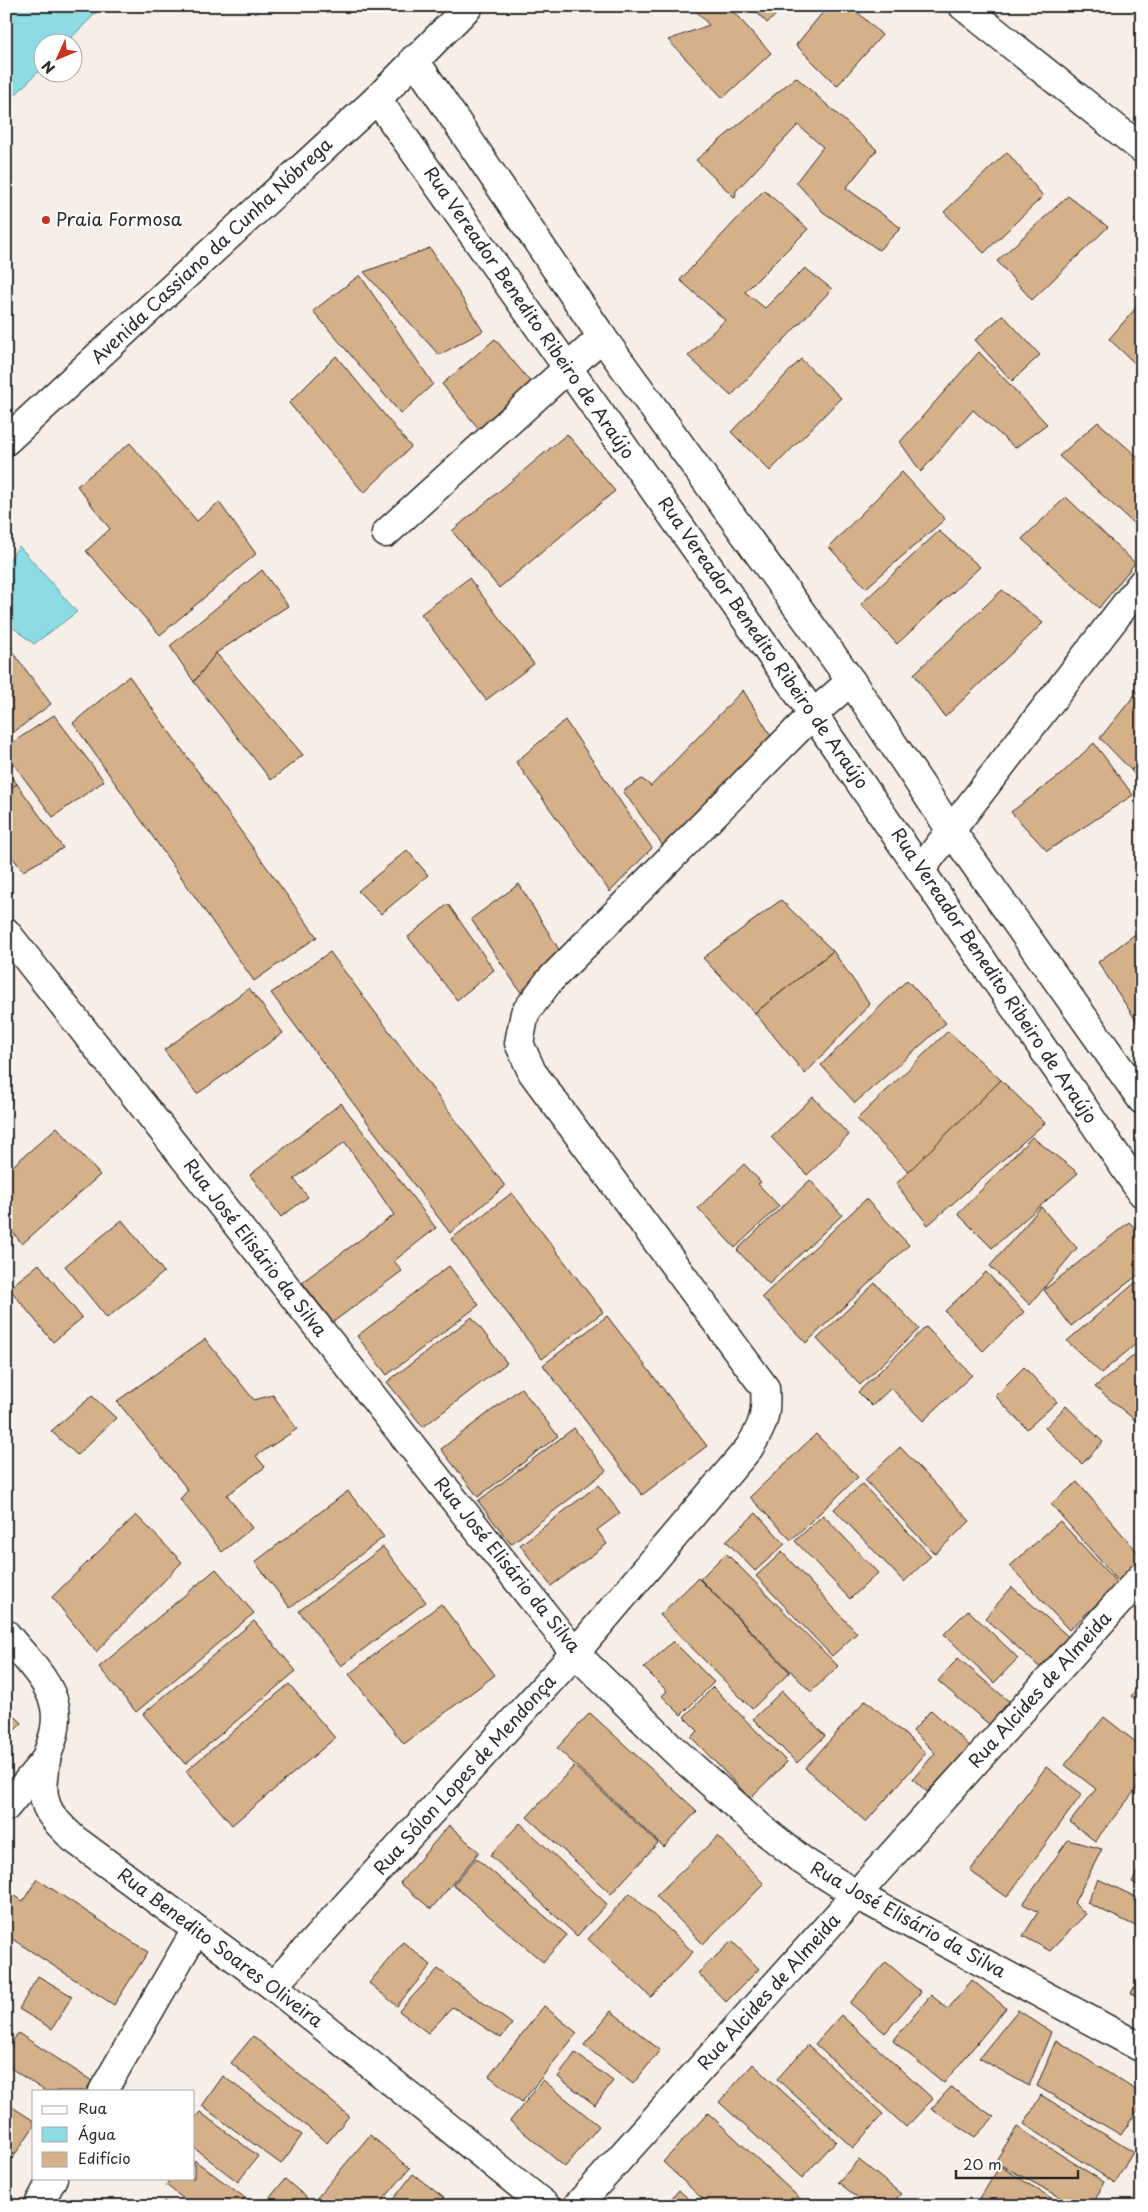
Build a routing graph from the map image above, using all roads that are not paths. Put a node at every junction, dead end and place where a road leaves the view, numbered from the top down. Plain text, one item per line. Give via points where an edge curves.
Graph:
1 (469, 6) edge
2 (963, 6) edge
3 (414, 59) junction
4 (377, 99) junction
5 (1142, 149) edge
6 (602, 337) junction
7 (569, 369) junction
8 (6, 441) edge
9 (386, 533) dead end
10 (1142, 583) edge
11 (851, 681) junction
12 (813, 714) junction
13 (950, 829) junction
14 (921, 870) junction
15 (6, 932) edge
16 (1142, 1100) edge
17 (1142, 1193) edge
18 (1142, 1576) edge
19 (6, 1634) edge
20 (575, 1654) junction
21 (46, 1759) junction
22 (6, 1807) edge
23 (857, 1895) junction
24 (196, 1930) junction
25 (273, 1986) junction
26 (1142, 2048) edge
27 (104, 2090) edge
28 (52, 2180) edge
29 (38, 2206) edge
30 (546, 2206) edge
31 (577, 2206) edge

1 - 3 street, Avenida Cassiano da Cunha Nóbrega
2 - 5 street
3 - 4 street, Avenida Cassiano da Cunha Nóbrega
3 - 6 street
4 - 7 street, Rua Vereador Benedito Ribeiro de Araújo
4 - 8 street, Avenida Cassiano da Cunha Nóbrega
6 - 7 street
6 - 11 street
7 - 9 street
7 - 12 street, Rua Vereador Benedito Ribeiro de Araújo
10 - 13 street
11 - 12 street, Rua Sólon Lopes de Mendonça
11 - 13 street
12 - 14 street, Rua Vereador Benedito Ribeiro de Araújo
12 - 20 street, Rua Sólon Lopes de Mendonça via 549,981 525,1013 519,1042 532,1072 765,1388 766,1410 761,1428 749,1448
13 - 14 street
13 - 16 street
14 - 17 street, Rua Vereador Benedito Ribeiro de Araújo
15 - 20 street, Rua José Elisário da Silva
18 - 23 street, Rua Alcides de Almeida
19 - 21 street, Rua Benedito Soares Oliveira via 47,1686 55,1704 55,1735
20 - 23 street, Rua José Elisário da Silva via 675,1751 760,1827 803,1861
20 - 25 street, Rua Sólon Lopes de Mendonça
21 - 22 street
21 - 24 street, Rua Benedito Soares Oliveira via 42,1791 45,1805 54,1820 74,1839
23 - 26 street, Rua José Elisário da Silva
23 - 31 street, Rua Alcides de Almeida
24 - 25 street, Rua Benedito Soares Oliveira
24 - 27 street
25 - 30 street, Rua Benedito Soares Oliveira
28 - 29 street

